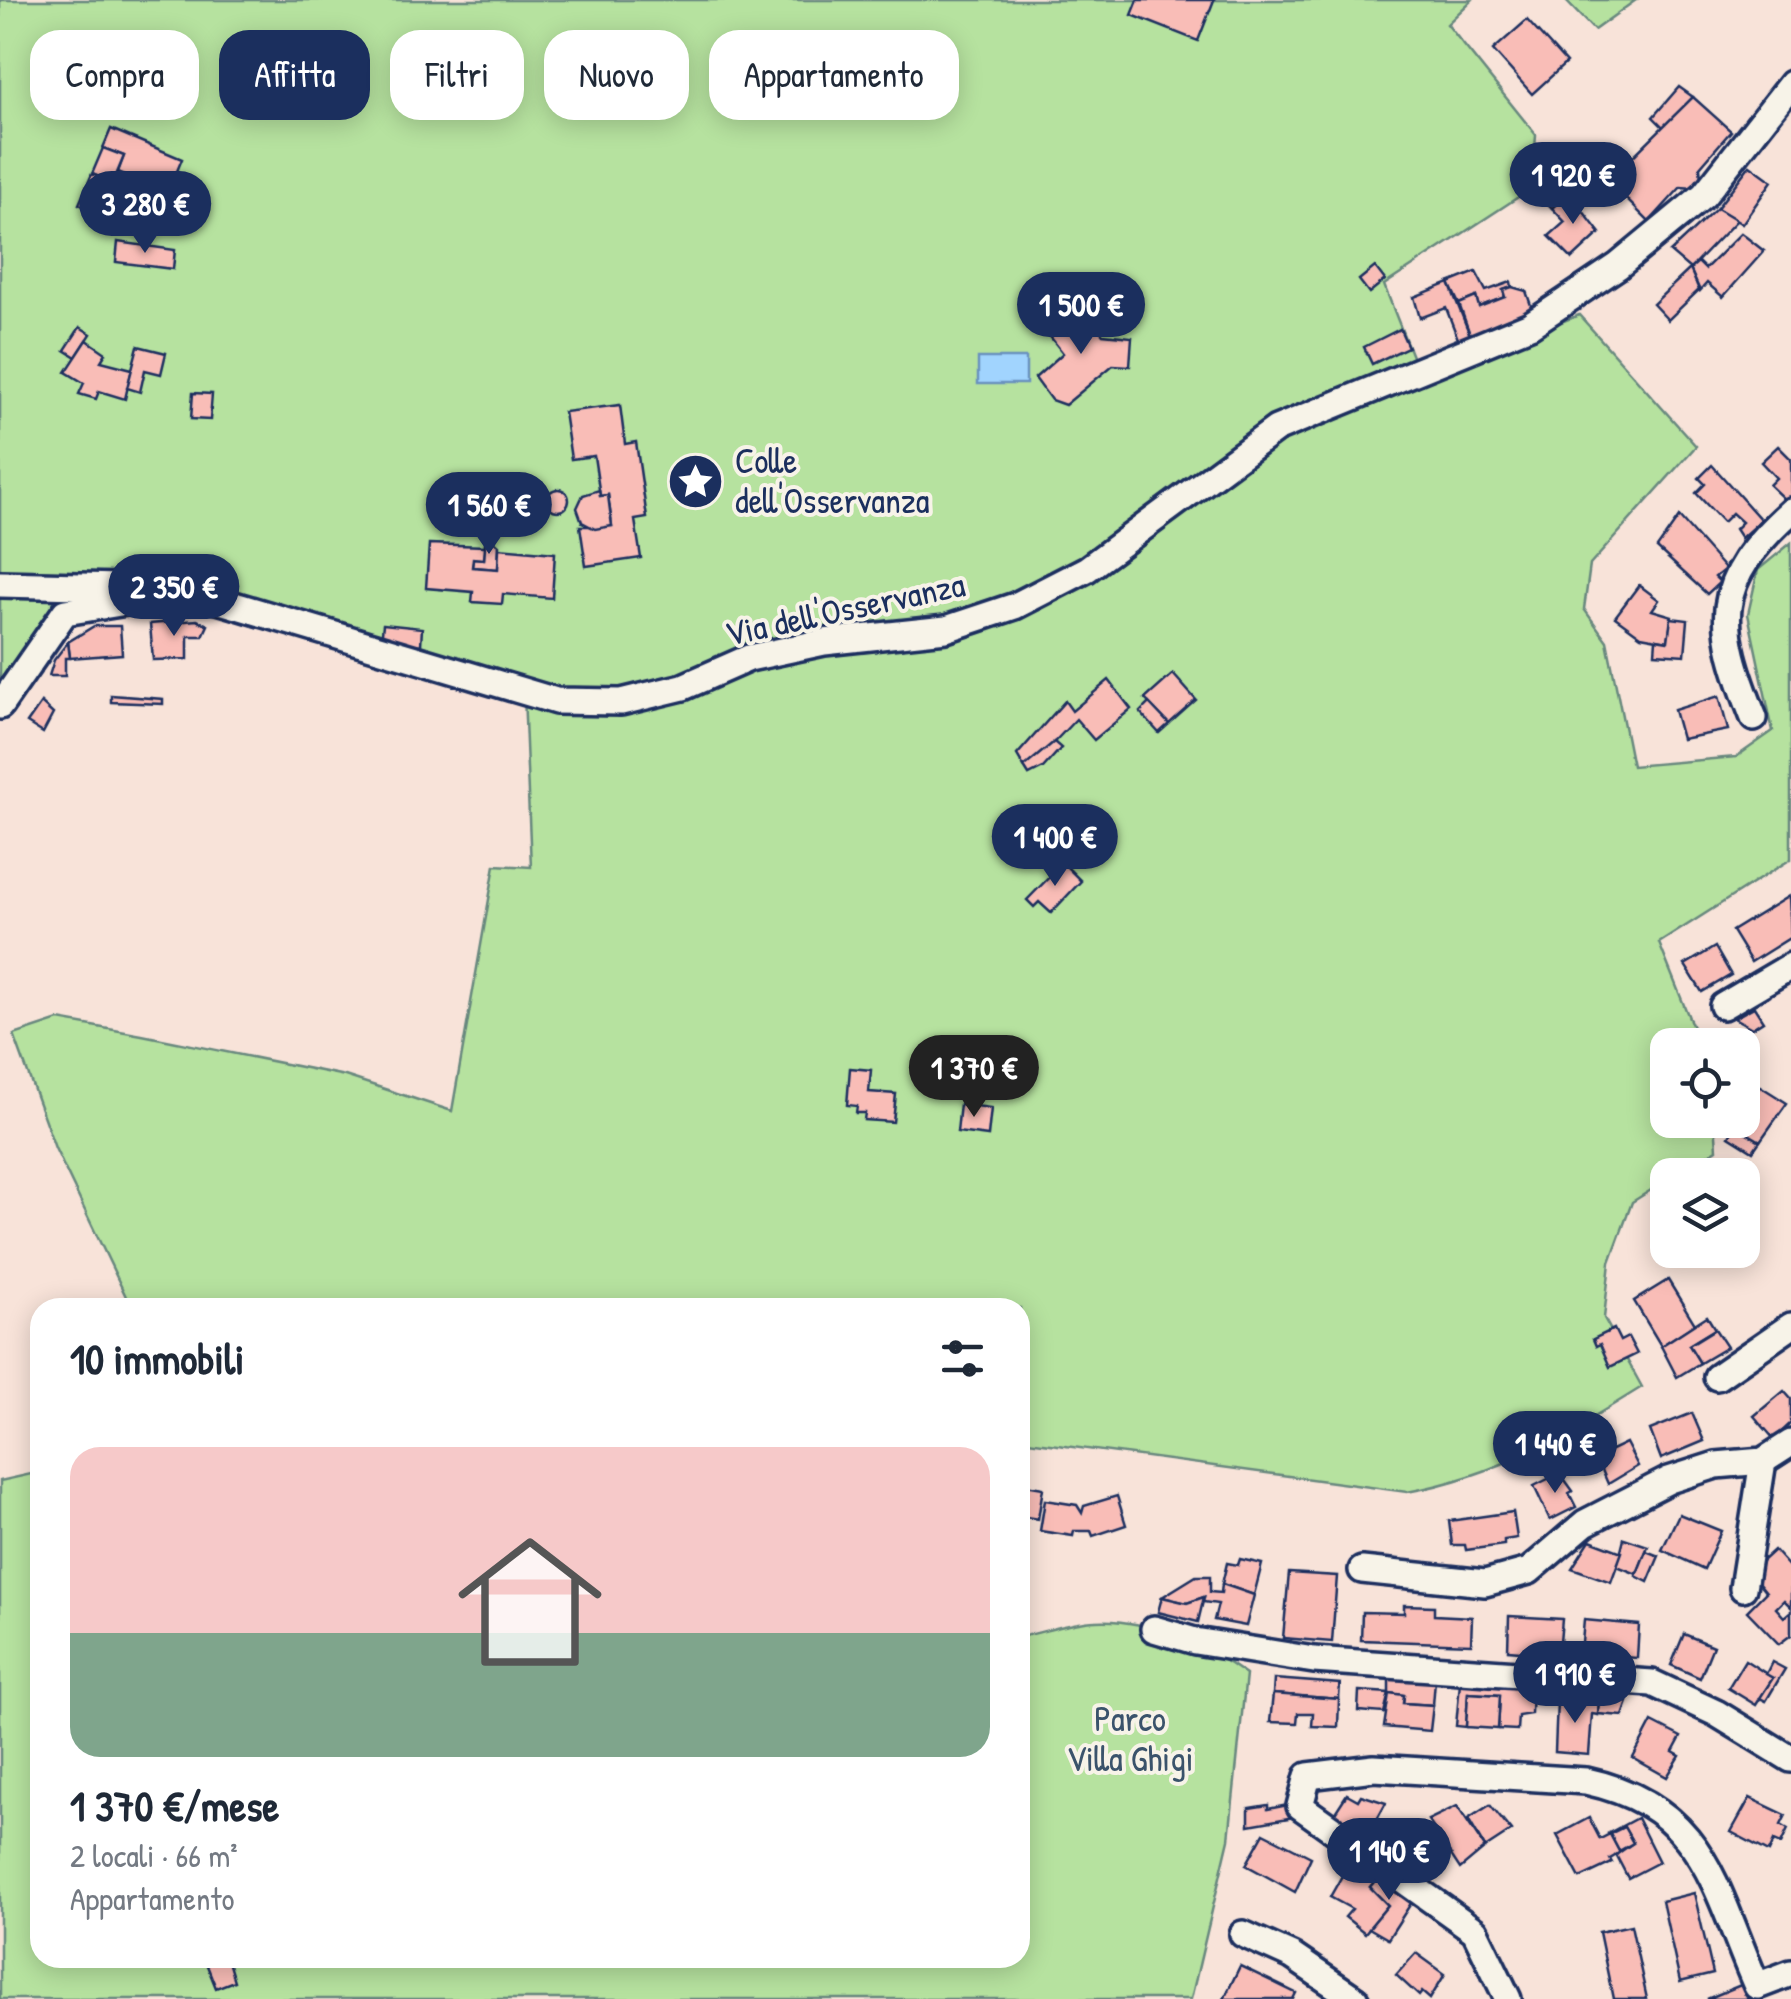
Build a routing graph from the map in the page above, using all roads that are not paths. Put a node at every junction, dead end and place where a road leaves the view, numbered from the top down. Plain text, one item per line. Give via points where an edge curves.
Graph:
1 (1791, 84) edge
2 (1791, 511) edge
3 (0, 584) edge
4 (160, 588) junction
5 (0, 706) edge
6 (1754, 718) dead end
7 (1791, 966) edge
8 (1723, 1006) dead end
9 (1791, 1326) edge
10 (1717, 1378) dead end
11 (1791, 1443) edge
12 (1763, 1461) junction
13 (1362, 1570) dead end
14 (1743, 1588) dead end
15 (1154, 1629) dead end
16 (1791, 1759) edge
17 (1243, 1934) dead end
18 (1791, 1973) edge
19 (1356, 1999) edge
20 (1508, 1999) edge

1 - 4 street, Via dell'Osservanza via 1704,195 1618,266 1530,325 1276,430 1087,569 1014,606 946,629 749,658 683,687 621,702 556,700
2 - 6 street via 1737,572 1726,609 1729,656
3 - 4 street, Via dell'Osservanza
4 - 5 street via 141,600 65,612
7 - 8 street
9 - 10 street
11 - 12 street
12 - 13 street via 1716,1465 1670,1480 1585,1522 1529,1571 1484,1583
12 - 14 street
15 - 16 street via 1314,1660 1652,1684
17 - 19 street via 1292,1956
18 - 20 street via 1757,1986 1715,1882 1688,1835 1660,1810 1612,1786 1374,1768 1308,1776 1300,1806 1476,1931

